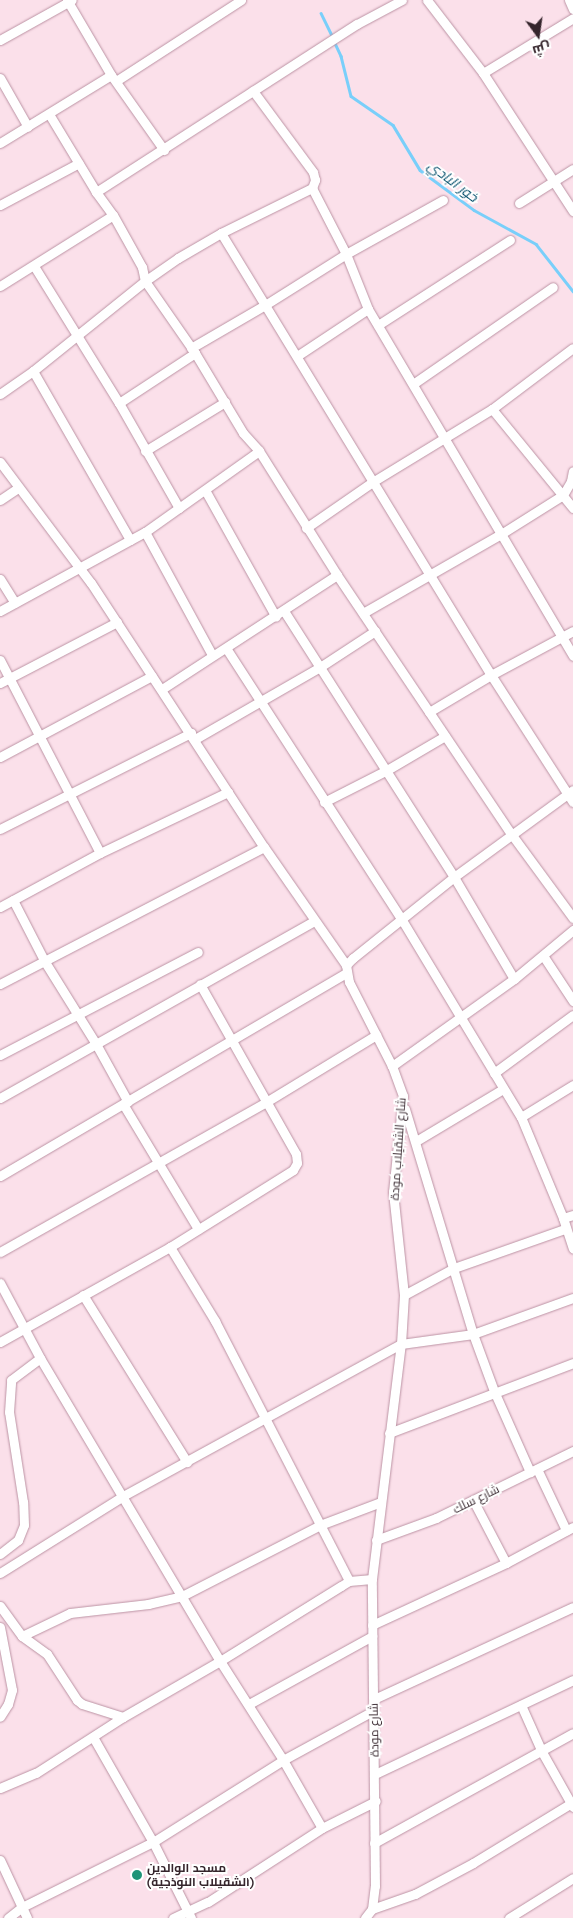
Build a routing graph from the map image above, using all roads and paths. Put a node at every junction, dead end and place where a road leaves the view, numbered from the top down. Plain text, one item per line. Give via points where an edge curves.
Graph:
1 (242, 0) edge
2 (402, 0) edge
3 (427, 0) edge
4 (69, 1) edge
5 (573, 18) edge
6 (0, 40) edge
7 (483, 73) junction
8 (0, 78) edge
9 (114, 78) junction
10 (253, 91) junction
11 (49, 114) junction
12 (28, 127) junction
13 (0, 143) edge
14 (164, 150) junction
15 (79, 163) junction
16 (573, 169) edge
17 (554, 182) junction
18 (312, 188) junction
19 (96, 192) junction
20 (443, 200) dead end
21 (519, 203) dead end
22 (0, 205) edge
23 (573, 211) edge
24 (113, 215) junction
25 (221, 233) junction
26 (510, 240) dead end
27 (346, 254) junction
28 (34, 266) junction
29 (145, 281) junction
30 (0, 286) edge
31 (553, 287) dead end
32 (266, 305) junction
33 (368, 309) junction
34 (378, 325) junction
35 (77, 336) junction
36 (573, 348) edge
37 (193, 351) junction
38 (297, 356) junction
39 (33, 371) junction
40 (413, 384) junction
41 (0, 394) edge
42 (225, 402) junction
43 (118, 403) junction
44 (492, 409) junction
45 (445, 439) junction
46 (145, 451) junction
47 (259, 451) junction
48 (0, 462) edge
49 (573, 472) edge
50 (374, 481) junction
51 (18, 488) junction
52 (205, 490) junction
53 (563, 495) junction
54 (0, 500) edge
55 (179, 508) junction
56 (573, 508) edge
57 (306, 528) junction
58 (145, 532) junction
59 (501, 534) junction
60 (130, 540) junction
61 (80, 569) junction
62 (337, 575) junction
63 (430, 575) junction
64 (0, 579) edge
65 (15, 603) junction
66 (0, 611) edge
67 (284, 611) junction
68 (363, 613) junction
69 (276, 616) junction
70 (117, 622) junction
71 (375, 631) junction
72 (573, 631) edge
73 (562, 637) junction
74 (226, 648) junction
75 (212, 655) junction
76 (573, 656) edge
77 (0, 660) edge
78 (320, 667) junction
79 (491, 675) junction
80 (152, 676) junction
81 (10, 678) junction
82 (0, 683) edge
83 (162, 689) junction
84 (261, 701) junction
85 (429, 712) junction
86 (193, 736) junction
87 (445, 736) junction
88 (40, 737) junction
89 (0, 757) edge
90 (386, 770) junction
91 (228, 792) junction
92 (570, 792) edge
93 (69, 795) junction
94 (324, 802) junction
95 (573, 802) edge
96 (0, 830) edge
97 (512, 835) junction
98 (264, 847) junction
99 (100, 853) junction
100 (454, 877) junction
101 (13, 900) junction
102 (0, 907) edge
103 (573, 918) edge
104 (402, 920) junction
105 (314, 921) junction
106 (573, 930) edge
107 (198, 952) dead end
108 (544, 956) junction
109 (45, 962) junction
110 (346, 969) junction
111 (514, 979) junction
112 (0, 984) edge
113 (200, 984) junction
114 (573, 1001) edge
115 (78, 1014) junction
116 (573, 1015) edge
117 (462, 1017) junction
118 (376, 1035) junction
119 (232, 1040) junction
120 (96, 1044) junction
121 (0, 1055) edge
122 (392, 1066) junction
123 (494, 1073) junction
124 (573, 1085) edge
125 (503, 1089) junction
126 (0, 1098) edge
127 (266, 1102) junction
128 (126, 1103) junction
129 (403, 1103) junction
130 (522, 1117) junction
131 (416, 1141) junction
132 (158, 1164) junction
133 (0, 1176) edge
134 (573, 1214) edge
135 (564, 1218) junction
136 (198, 1229) junction
137 (566, 1230) junction
138 (170, 1247) junction
139 (573, 1248) edge
140 (0, 1252) edge
141 (454, 1268) junction
142 (0, 1282) edge
143 (83, 1295) junction
144 (404, 1295) junction
145 (573, 1298) edge
146 (25, 1327) junction
147 (473, 1334) junction
148 (0, 1342) edge
149 (401, 1344) junction
150 (40, 1358) junction
151 (573, 1362) edge
152 (494, 1391) junction
153 (266, 1419) junction
154 (389, 1432) junction
155 (573, 1451) edge
156 (187, 1462) junction
157 (533, 1471) junction
158 (122, 1496) junction
159 (474, 1500) junction
160 (380, 1502) junction
161 (320, 1525) junction
162 (569, 1529) edge
163 (376, 1540) junction
164 (0, 1554) edge
165 (506, 1563) junction
166 (0, 1573) edge
167 (372, 1579) junction
168 (350, 1581) junction
169 (182, 1596) junction
170 (0, 1606) edge
171 (573, 1607) edge
172 (372, 1624) junction
173 (0, 1627) edge
174 (22, 1636) junction
175 (372, 1636) junction
176 (220, 1661) junction
177 (573, 1680) edge
178 (374, 1699) junction
179 (249, 1704) junction
180 (521, 1705) junction
181 (373, 1711) junction
182 (0, 1717) edge
183 (122, 1717) junction
184 (573, 1733) edge
185 (93, 1737) junction
186 (542, 1752) junction
187 (283, 1760) junction
188 (376, 1774) junction
189 (0, 1788) edge
190 (376, 1801) junction
191 (572, 1804) edge
192 (322, 1828) junction
193 (153, 1842) junction
194 (374, 1842) junction
195 (0, 1860) edge
196 (573, 1878) edge
197 (22, 1907) junction
198 (372, 1908) junction
199 (189, 1914) edge
200 (8, 1918) edge
201 (27, 1918) edge
202 (172, 1918) edge
203 (365, 1918) edge
204 (508, 1918) edge

1 - 9 street
2 - 10 street via 357,24
3 - 7 street
4 - 6 street
4 - 9 street
5 - 7 street
7 - 17 street
8 - 12 street
9 - 11 street
9 - 14 street
10 - 14 street
10 - 18 street via 312,172 315,180
11 - 12 street
11 - 15 street
12 - 13 street
14 - 19 street
15 - 19 street
15 - 22 street
16 - 17 street
17 - 21 street
17 - 23 street
18 - 25 street
18 - 27 street
19 - 24 street
20 - 27 street
24 - 28 street
24 - 29 street via 142,267
25 - 29 street
25 - 32 street
26 - 34 street
27 - 32 street
27 - 33 street
28 - 30 street
28 - 35 street
29 - 35 street
29 - 37 street
31 - 40 street
32 - 37 street
32 - 38 street
33 - 34 street
33 - 38 street
34 - 40 street
35 - 39 street
35 - 43 street
36 - 44 street
37 - 42 street
37 - 43 street
38 - 50 street
39 - 41 street
39 - 60 street
40 - 45 street
42 - 46 street
42 - 47 street via 243,433
43 - 46 street
44 - 45 street
44 - 53 street
45 - 50 street
45 - 59 street
46 - 55 street
47 - 52 street
47 - 57 street
48 - 51 street, شارع الشقيلاب مودة
49 - 53 street
50 - 57 street
50 - 63 street
51 - 54 street
51 - 61 street, شارع الشقيلاب مودة
52 - 55 street
52 - 69 street
53 - 56 street
53 - 59 street
55 - 58 street
57 - 62 street
58 - 60 street
58 - 75 street
59 - 63 street
59 - 73 street
60 - 61 street
61 - 65 street
61 - 70 street, شارع الشقيلاب مودة
62 - 67 street
62 - 68 street
63 - 68 street
63 - 79 street
64 - 65 street
65 - 66 street
67 - 69 street
67 - 78 street
68 - 71 street
69 - 74 street
70 - 80 street, شارع الشقيلاب مودة
70 - 81 street
71 - 78 street
71 - 85 street
72 - 73 street
73 - 76 street
73 - 79 street
74 - 75 street
74 - 84 street
75 - 83 street
77 - 81 street
78 - 84 street
78 - 90 street
79 - 85 street
79 - 92 street
80 - 83 street, شارع الشقيلاب مودة
80 - 88 street
81 - 82 street
81 - 88 street
83 - 86 street, شارع الشقيلاب مودة
84 - 86 street
84 - 94 street
85 - 87 street
86 - 91 street, شارع الشقيلاب مودة
86 - 93 street
87 - 90 street
87 - 97 street
88 - 89 street
88 - 93 street
90 - 94 street
90 - 100 street
91 - 98 street, شارع الشقيلاب مودة
91 - 99 street
92 - 95 street
92 - 97 street
93 - 96 street
93 - 99 street
94 - 104 street
97 - 100 street
97 - 103 street
98 - 105 street, شارع الشقيلاب مودة
98 - 109 street
99 - 101 street
100 - 104 street
100 - 111 street
101 - 102 street
101 - 109 street
104 - 110 street via 353,958
104 - 117 street
105 - 110 street, شارع الشقيلاب مودة
105 - 113 street
106 - 108 street
107 - 115 street
108 - 111 street
108 - 114 street
109 - 112 street
109 - 115 street
110 - 118 street, شارع الشقيلاب مودة
110 - 119 street
111 - 117 street
113 - 119 street
113 - 120 street
115 - 120 street
115 - 121 street
116 - 123 street
117 - 122 street
117 - 123 street
118 - 122 street, شارع الشقيلاب مودة
118 - 127 street
119 - 127 street
119 - 128 street
120 - 126 street
120 - 128 street
122 - 129 street, شارع الشقيلاب مودة
123 - 125 street
124 - 130 street
125 - 130 street
125 - 131 street
127 - 132 street
127 - 136 street via 296,1154 297,1163 293,1170
128 - 132 street
128 - 133 street
129 - 131 street via 409,1130
129 - 144 street, شارع الشقيلاب مودة via 393,1192
130 - 135 street
131 - 141 street
132 - 136 street
132 - 140 street
134 - 135 street
135 - 137 street
136 - 138 street
137 - 139 street
137 - 141 street
138 - 143 street
138 - 153 street via 216,1321
141 - 144 street
141 - 147 street
142 - 146 street
143 - 146 street
143 - 156 street
144 - 149 street, شارع الشقيلاب مودة
145 - 147 street
146 - 148 street
146 - 150 street
147 - 149 street
147 - 152 street
149 - 153 street
149 - 154 street, شارع الشقيلاب مودة
150 - 158 street
150 - 164 street via 10,1380 9,1412 24,1525 18,1540
151 - 152 street
152 - 154 street
152 - 157 street
153 - 156 street
153 - 161 street
154 - 160 street, شارع الشقيلاب مودة
155 - 157 street, شارع سلك
156 - 158 street
157 - 159 street, شارع سلك
157 - 162 street
158 - 166 street
158 - 169 street
159 - 163 street, شارع سلك via 418,1526
159 - 165 street
160 - 161 street
160 - 163 street, شارع الشقيلاب مودة
161 - 168 street
161 - 169 street
162 - 165 street
163 - 167 street, شارع مودة
165 - 172 street
167 - 168 street
167 - 172 street, شارع مودة
168 - 176 street
169 - 174 street via 148,1604 70,1613
169 - 176 street
170 - 174 street
171 - 178 street
172 - 175 street, شارع مودة
173 - 182 street via 12,1690
174 - 183 street via 47,1654 77,1700
175 - 178 street, شارع مودة
175 - 179 street
176 - 179 street
176 - 183 street
177 - 180 street
178 - 181 street, شارع مودة
179 - 187 street
180 - 186 street
180 - 188 street
181 - 187 street
181 - 188 street, شارع مودة
183 - 185 street
184 - 186 street
185 - 189 street via 36,1773
185 - 193 street
186 - 191 street
186 - 194 street
187 - 192 street
187 - 193 street
188 - 190 street, شارع مودة
190 - 192 street
190 - 194 street, شارع مودة
191 - 198 street via 415,1894
192 - 199 street
193 - 197 street
193 - 199 street
194 - 198 street, شارع مودة
195 - 197 street
196 - 204 street
197 - 200 street
197 - 201 street
198 - 203 street, شارع مودة
199 - 202 street

